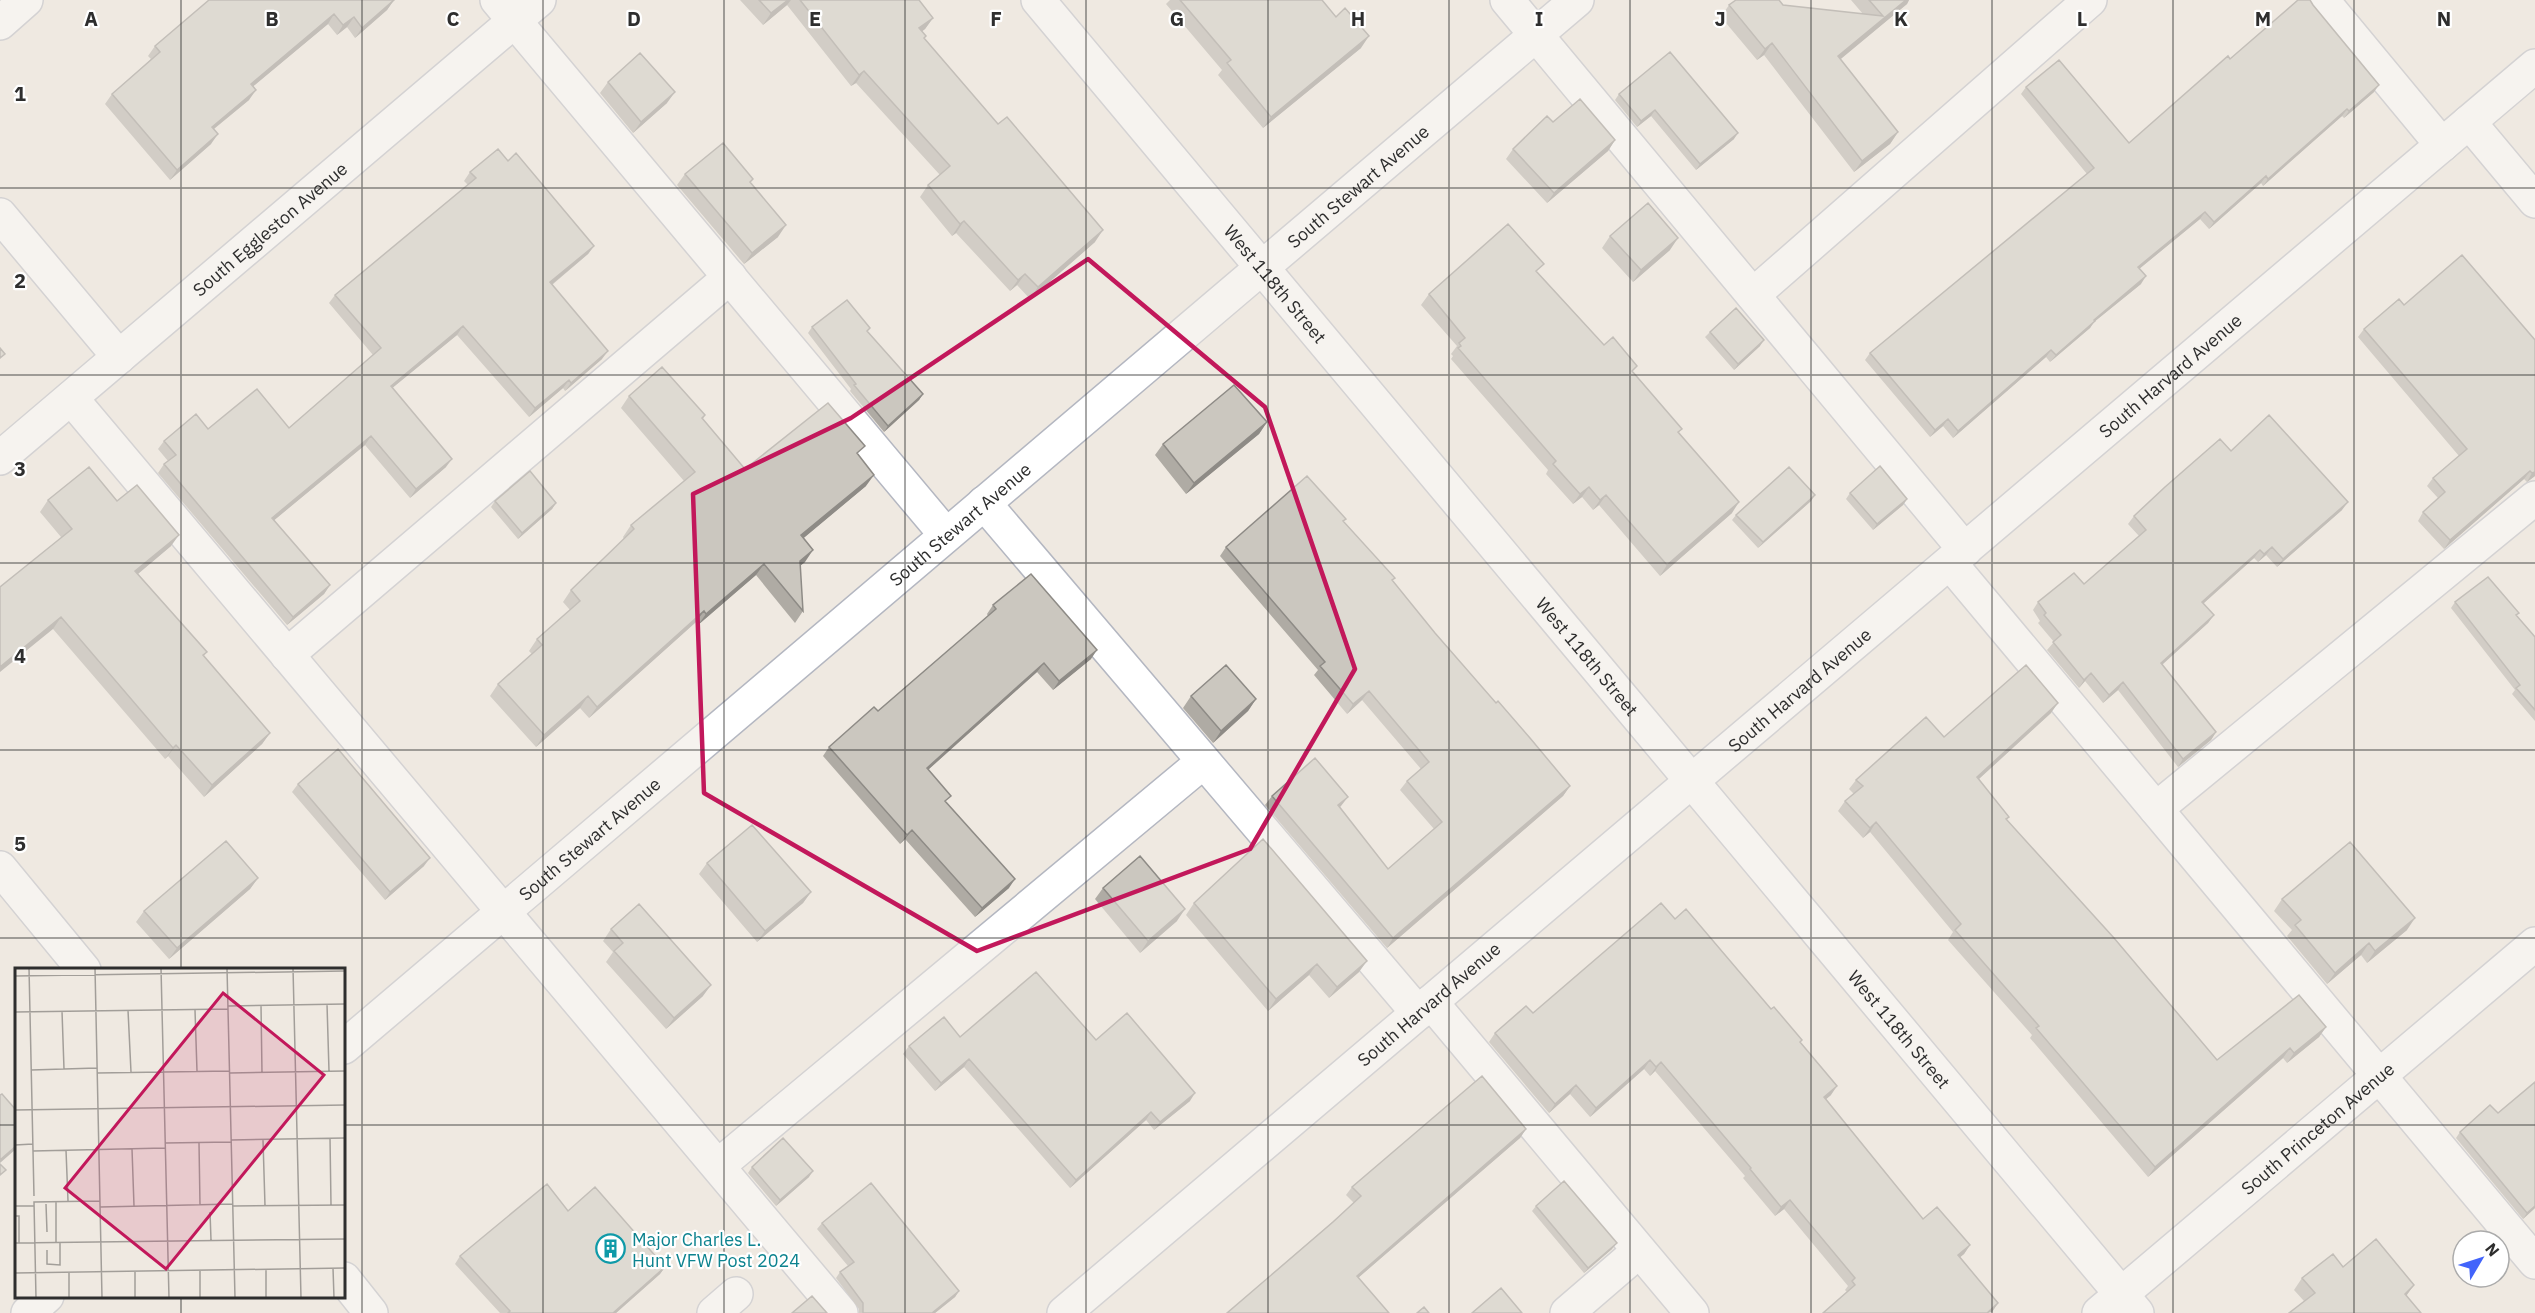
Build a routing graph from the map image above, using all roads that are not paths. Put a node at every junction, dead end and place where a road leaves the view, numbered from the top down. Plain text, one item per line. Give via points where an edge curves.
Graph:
1 (26, 0) edge
2 (539, 0) edge
3 (1038, 0) edge
4 (1507, 0) edge
5 (1577, 0) edge
6 (2090, 0) edge
7 (2322, 0) edge
8 (506, 10) edge
9 (0, 22) edge
10 (1536, 35) junction
11 (2535, 66) edge
12 (2469, 122) junction
13 (2442, 145) junction
14 (2535, 201) edge
15 (0, 215) edge
16 (1262, 267) junction
17 (730, 277) junction
18 (1753, 295) junction
19 (119, 357) junction
20 (70, 398) junction
21 (0, 458) edge
22 (2535, 498) edge
23 (984, 503) junction
24 (946, 535) junction
25 (1958, 556) junction
26 (287, 655) junction
27 (1203, 762) junction
28 (1692, 781) junction
29 (2157, 810) junction
30 (0, 868) edge
31 (504, 911) junction
32 (2535, 944) edge
33 (83, 968) edge
34 (1424, 1008) junction
35 (345, 1046) edge
36 (2380, 1076) junction
37 (718, 1166) junction
38 (1639, 1251) junction
39 (2535, 1262) edge
40 (345, 1281) edge
41 (46, 1298) edge
42 (2119, 1307) edge
43 (28, 1313) edge
44 (371, 1313) edge
45 (841, 1313) edge
46 (1064, 1313) edge
47 (1567, 1313) edge
48 (1692, 1313) edge

1 - 9 street
2 - 8 street, South Eggleston Avenue
3 - 16 street, West 118th Street
4 - 10 street
5 - 10 street, South Stewart Avenue
6 - 18 street
7 - 13 street
8 - 17 street
8 - 19 street, South Eggleston Avenue
10 - 16 street, South Stewart Avenue
10 - 18 street
11 - 12 street, South Harvard Avenue
12 - 13 street, South Harvard Avenue
12 - 14 street
13 - 25 street, South Harvard Avenue
15 - 19 street
16 - 23 street, South Stewart Avenue
16 - 28 street, West 118th Street
17 - 24 street
17 - 26 street
18 - 25 street
19 - 20 street, South Eggleston Avenue
20 - 21 street, South Eggleston Avenue
20 - 26 street
22 - 29 street
23 - 24 street, South Stewart Avenue
23 - 27 street
24 - 31 street, South Stewart Avenue
25 - 28 street, South Harvard Avenue
25 - 29 street
26 - 31 street
27 - 34 street
27 - 37 street
28 - 34 street, South Harvard Avenue
28 - 42 street, West 118th Street
29 - 36 street
30 - 33 street
31 - 35 street, South Stewart Avenue
31 - 37 street
32 - 36 street, South Princeton Avenue
34 - 38 street
34 - 46 street, South Harvard Avenue
36 - 39 street
36 - 42 street, South Princeton Avenue
37 - 45 street
38 - 47 street
38 - 48 street
40 - 44 street
41 - 43 street

